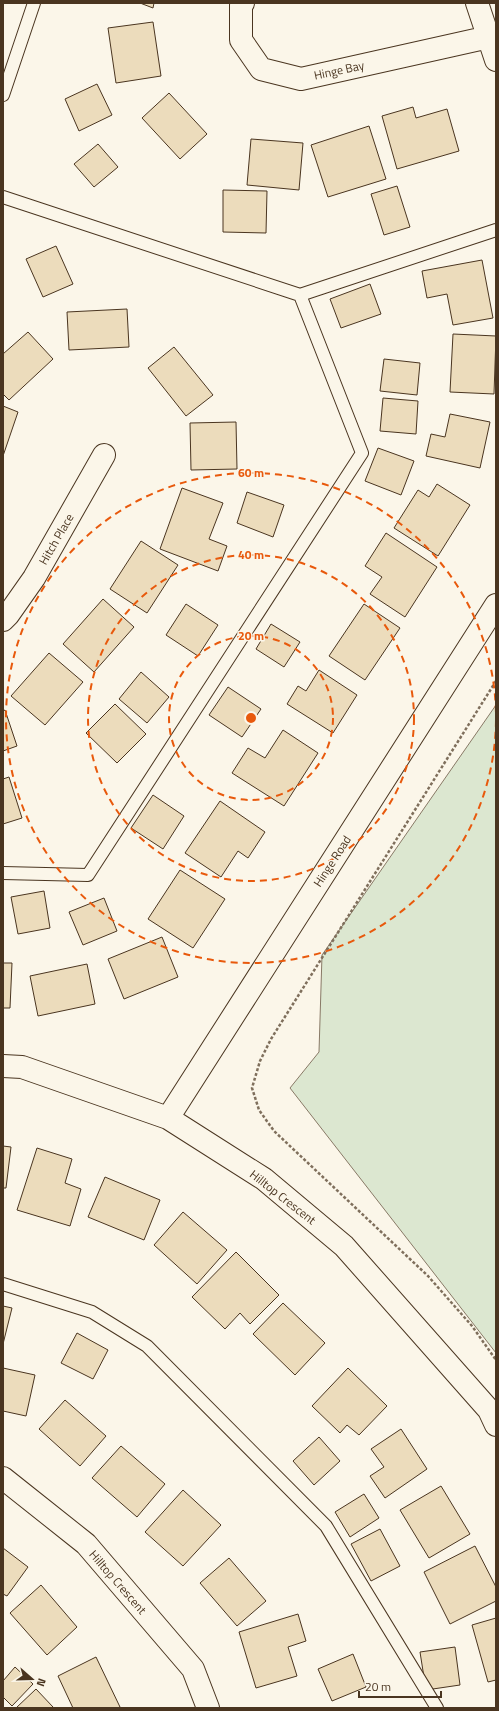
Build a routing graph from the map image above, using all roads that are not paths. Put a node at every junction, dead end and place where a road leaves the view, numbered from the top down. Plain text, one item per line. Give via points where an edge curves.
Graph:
1 (34, 3) edge
2 (243, 3) edge
3 (478, 3) edge
4 (489, 37) junction
5 (496, 60) edge
6 (3, 95) edge
7 (3, 196) edge
8 (496, 230) edge
9 (300, 295) junction
10 (104, 456) dead end
11 (496, 605) edge
12 (3, 620) edge
13 (3, 873) edge
14 (3, 1066) edge
15 (168, 1118) junction
16 (3, 1284) edge
17 (496, 1425) edge
18 (3, 1478) edge
19 (208, 1708) edge
20 (437, 1708) edge

1 - 6 lane
2 - 4 street, Hinge Bay via 240,5 241,40 261,69 301,79
3 - 4 street
4 - 5 street
7 - 9 lane
8 - 9 lane
9 - 13 lane via 362,453 88,875
10 - 12 street, Hitch Place via 34,578
11 - 15 street, Hinge Road
14 - 15 street, Hilltop Crescent via 22,1067
15 - 17 street, Hilltop Crescent via 264,1179 344,1246 489,1410
16 - 20 lane via 92,1312 147,1346 326,1526
18 - 19 street, Hilltop Crescent via 86,1544 193,1669

